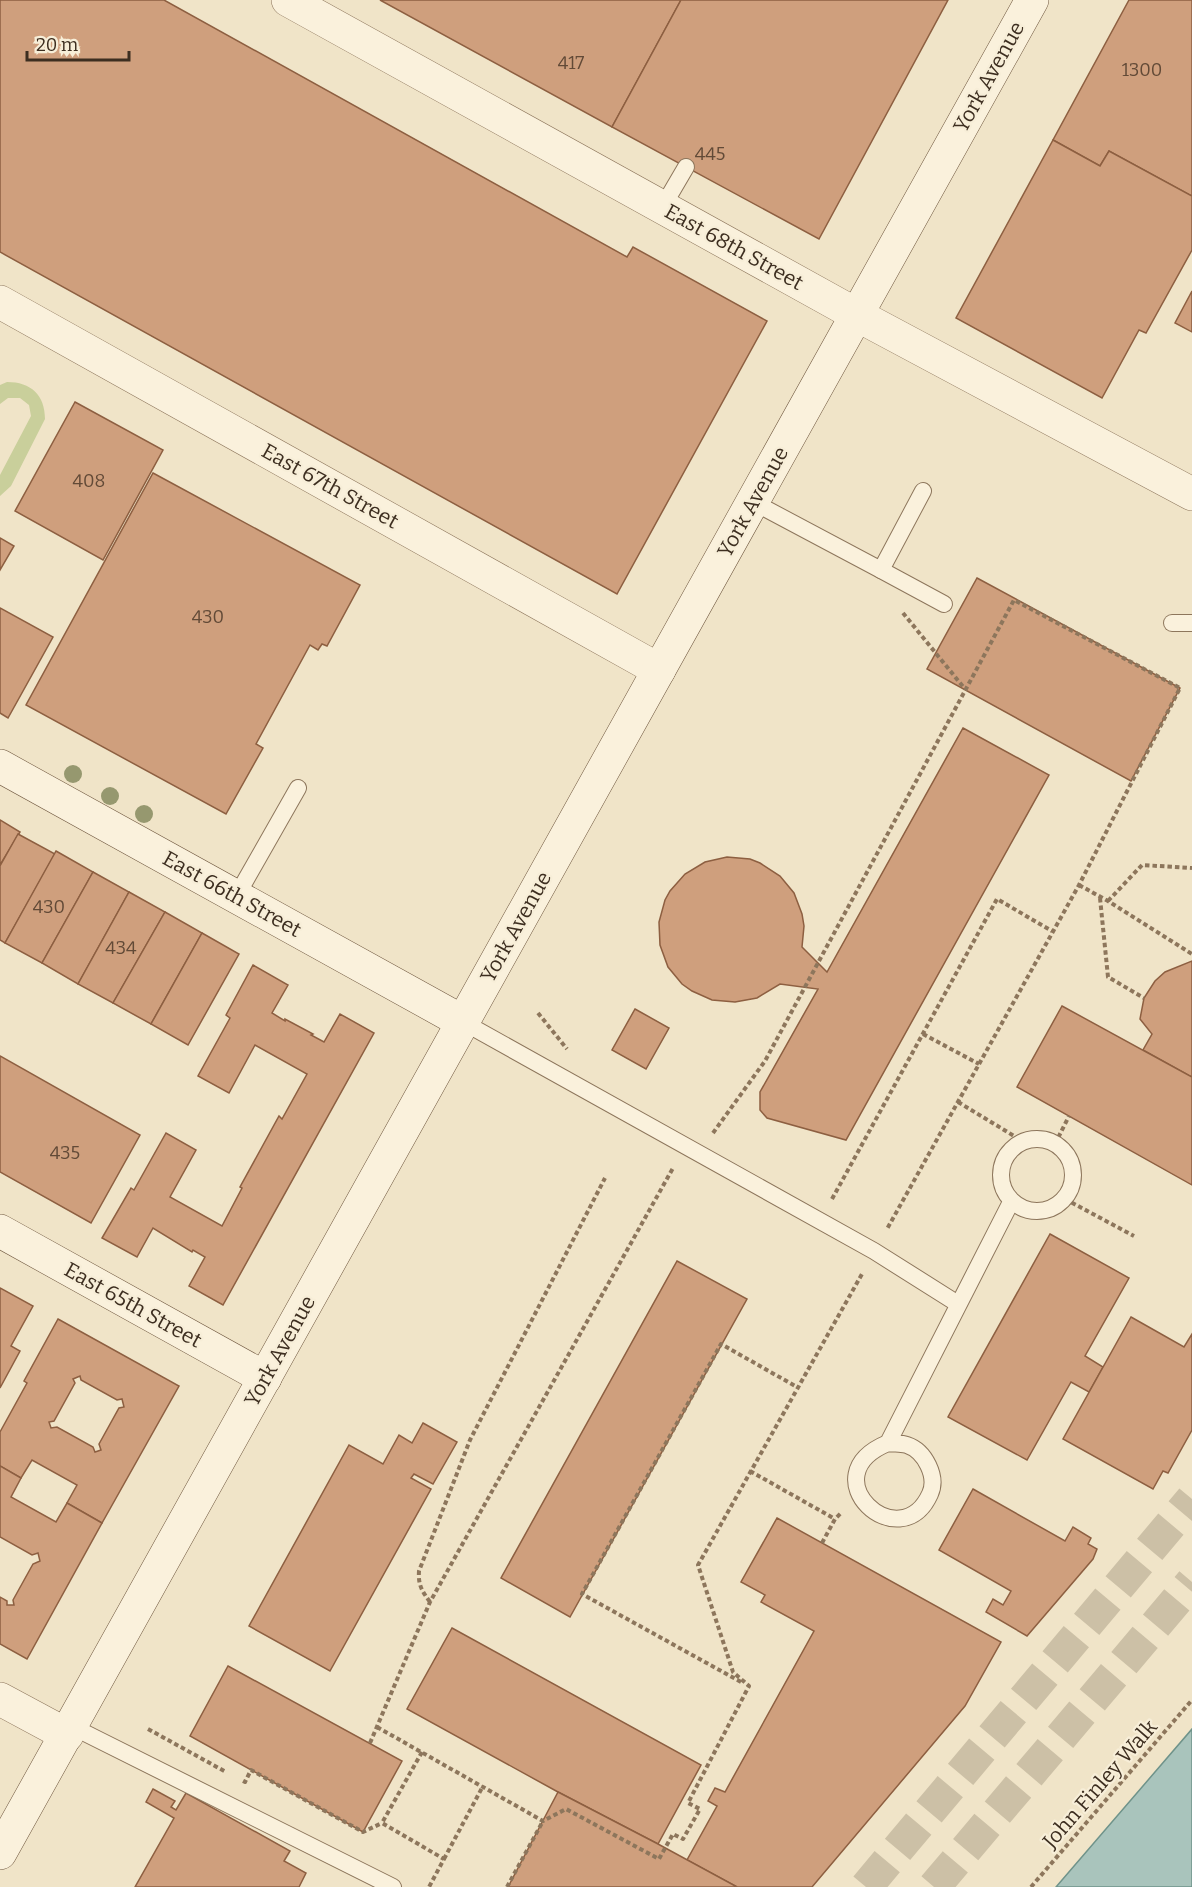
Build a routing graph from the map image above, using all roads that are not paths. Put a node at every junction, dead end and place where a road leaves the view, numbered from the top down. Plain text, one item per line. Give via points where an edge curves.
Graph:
1 (288, 0) edge
2 (1032, 0) edge
3 (686, 167) dead end
4 (662, 208) junction
5 (0, 302) edge
6 (857, 315) junction
7 (923, 490) dead end
8 (1188, 491) edge
9 (753, 502) junction
10 (881, 570) junction
11 (944, 604) dead end
12 (1172, 623) dead end
13 (1192, 623) edge
14 (659, 670) junction
15 (0, 766) edge
16 (298, 788) dead end
17 (236, 897) junction
18 (463, 1022) junction
19 (1011, 1202) junction
20 (0, 1231) edge
21 (957, 1304) junction
22 (265, 1378) junction
23 (888, 1443) junction
24 (0, 1699) edge
25 (69, 1730) junction
26 (0, 1853) edge
27 (393, 1887) edge

1 - 4 street, East 68th Street
2 - 6 street, York Avenue
3 - 4 lane
4 - 6 street, East 68th Street
5 - 14 street, East 67th Street
6 - 8 street, East 68th Street
6 - 9 street, York Avenue
7 - 10 lane
9 - 10 lane
9 - 14 street, York Avenue
10 - 11 lane
12 - 13 lane
14 - 18 street, York Avenue
15 - 17 street, East 66th Street
16 - 17 lane
17 - 18 street, East 66th Street
18 - 21 lane via 874,1251
18 - 22 street, York Avenue
19 - 19 lane via 1001,1185 1001,1165 1011,1149 1038,1138 1062,1148 1073,1167 1074,1179 1065,1199 1038,1212
19 - 21 lane
20 - 22 street, East 65th Street
21 - 23 lane
22 - 25 street, York Avenue
23 - 23 lane via 873,1449 861,1461 856,1477 858,1494 869,1510 886,1518 905,1518 922,1508 931,1492 932,1473 923,1456 908,1445
24 - 25 street
25 - 26 street, York Avenue
25 - 27 lane

